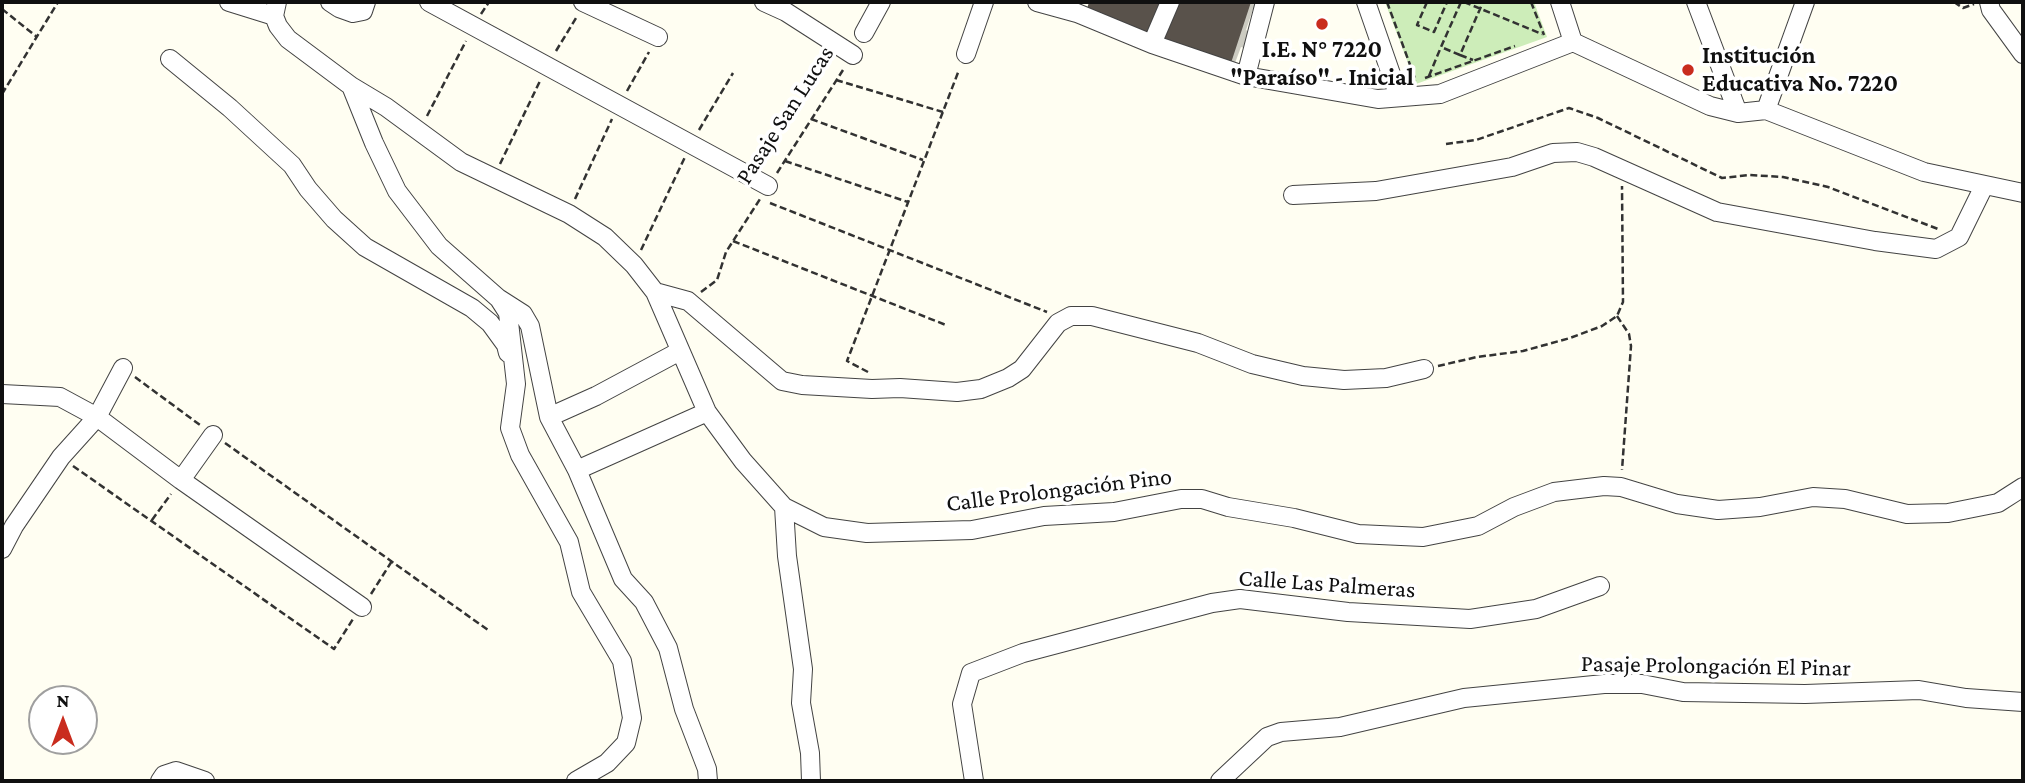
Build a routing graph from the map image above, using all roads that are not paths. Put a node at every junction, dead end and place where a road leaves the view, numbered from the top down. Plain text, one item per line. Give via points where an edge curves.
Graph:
1 (229, 2) edge
2 (330, 2) edge
3 (366, 2) edge
4 (429, 2) edge
5 (584, 2) edge
6 (764, 2) edge
7 (881, 2) edge
8 (984, 2) edge
9 (1037, 2) edge
10 (1170, 2) edge
11 (1265, 2) edge
12 (1366, 2) edge
13 (1560, 2) edge
14 (1697, 2) edge
15 (1805, 2) edge
16 (1989, 2) edge
17 (1079, 7) edge
18 (275, 9) edge
19 (864, 33) dead end
20 (658, 37) road end
21 (1573, 42) junction
22 (1152, 44) junction
23 (966, 54) road end
24 (2023, 54) edge
25 (853, 55) road end
26 (170, 59) dead end
27 (1245, 76) junction
28 (351, 86) junction
29 (1399, 97) junction
30 (1766, 110) junction
31 (1738, 113) junction
32 (1984, 186) junction
33 (764, 193) road end
34 (2023, 193) edge
35 (1293, 195) dead end
36 (655, 292) junction
37 (498, 298) junction
38 (680, 351) junction
39 (123, 368) road end
40 (1424, 369) road end
41 (516, 384) junction
42 (2, 394) edge
43 (707, 412) junction
44 (97, 416) junction
45 (549, 417) junction
46 (213, 435) road end
47 (577, 470) junction
48 (181, 480) junction
49 (2023, 487) edge
50 (784, 507) junction
51 (2, 549) edge
52 (1601, 586) dead end
53 (362, 607) dead end
54 (2023, 702) edge
55 (160, 781) edge
56 (205, 781) edge
57 (576, 781) edge
58 (708, 781) edge
59 (811, 781) edge
60 (974, 781) edge
61 (1220, 781) edge

1 - 18 street
2 - 3 street via 353,13 363,11
4 - 33 street via 691,144
5 - 20 street
6 - 25 street
7 - 19 street, Pasaje San Lucas
8 - 23 street
9 - 17 street
10 - 22 street
11 - 27 street
12 - 29 street
13 - 21 street
14 - 31 street
15 - 30 street
16 - 24 street
17 - 22 street
18 - 28 street, Calle Prolongación Pino via 278,26 288,39
21 - 29 street via 1440,94
21 - 31 street via 1710,106
22 - 27 street
26 - 41 street via 292,165 334,219 365,247 437,286 490,323 506,345
27 - 29 street via 1378,99
28 - 36 street, Calle Prolongación Pino via 461,162 569,214 605,237
28 - 37 street via 397,191 439,246
30 - 31 street
30 - 32 street via 1924,172
32 - 34 street
32 - 35 street via 1959,237 1936,249 1717,212 1577,152 1553,153 1512,167 1376,191
36 - 38 street, Calle Prolongación Pino
36 - 40 street via 688,301 782,381 802,385 957,393 981,389 1022,369 1058,323 1071,316 1091,316 1198,343 1252,364 1303,376 1386,378
37 - 41 street via 508,313
37 - 45 street via 523,314 530,326
38 - 43 street, Calle Prolongación Pino
38 - 45 street
39 - 44 street
41 - 57 street via 510,428 520,455 569,542 581,592 622,661 632,718 626,743 607,763
42 - 44 street via 60,397
43 - 47 street
43 - 50 street, Calle Prolongación Pino
44 - 48 street
44 - 51 street via 61,457
45 - 47 street
46 - 48 street
47 - 58 street via 623,579 644,602 668,648
48 - 53 street
49 - 50 street, Calle Prolongación Pino via 1998,503 1948,513 1907,514 1845,499 1813,497 1718,510 1604,486 1554,492 1478,526 1423,537 1358,534 1202,499 1114,512 1044,516 972,530 867,533 824,527
50 - 59 street
52 - 60 street, Calle Las Palmeras via 1536,608 1470,619 1348,612 1240,599 1023,653 971,673 962,704
54 - 61 street, Pasaje Prolongación El Pinar via 1919,690 1683,692 1642,684 1604,684 1464,698 1340,727 1281,732 1267,737
55 - 56 street via 176,771

